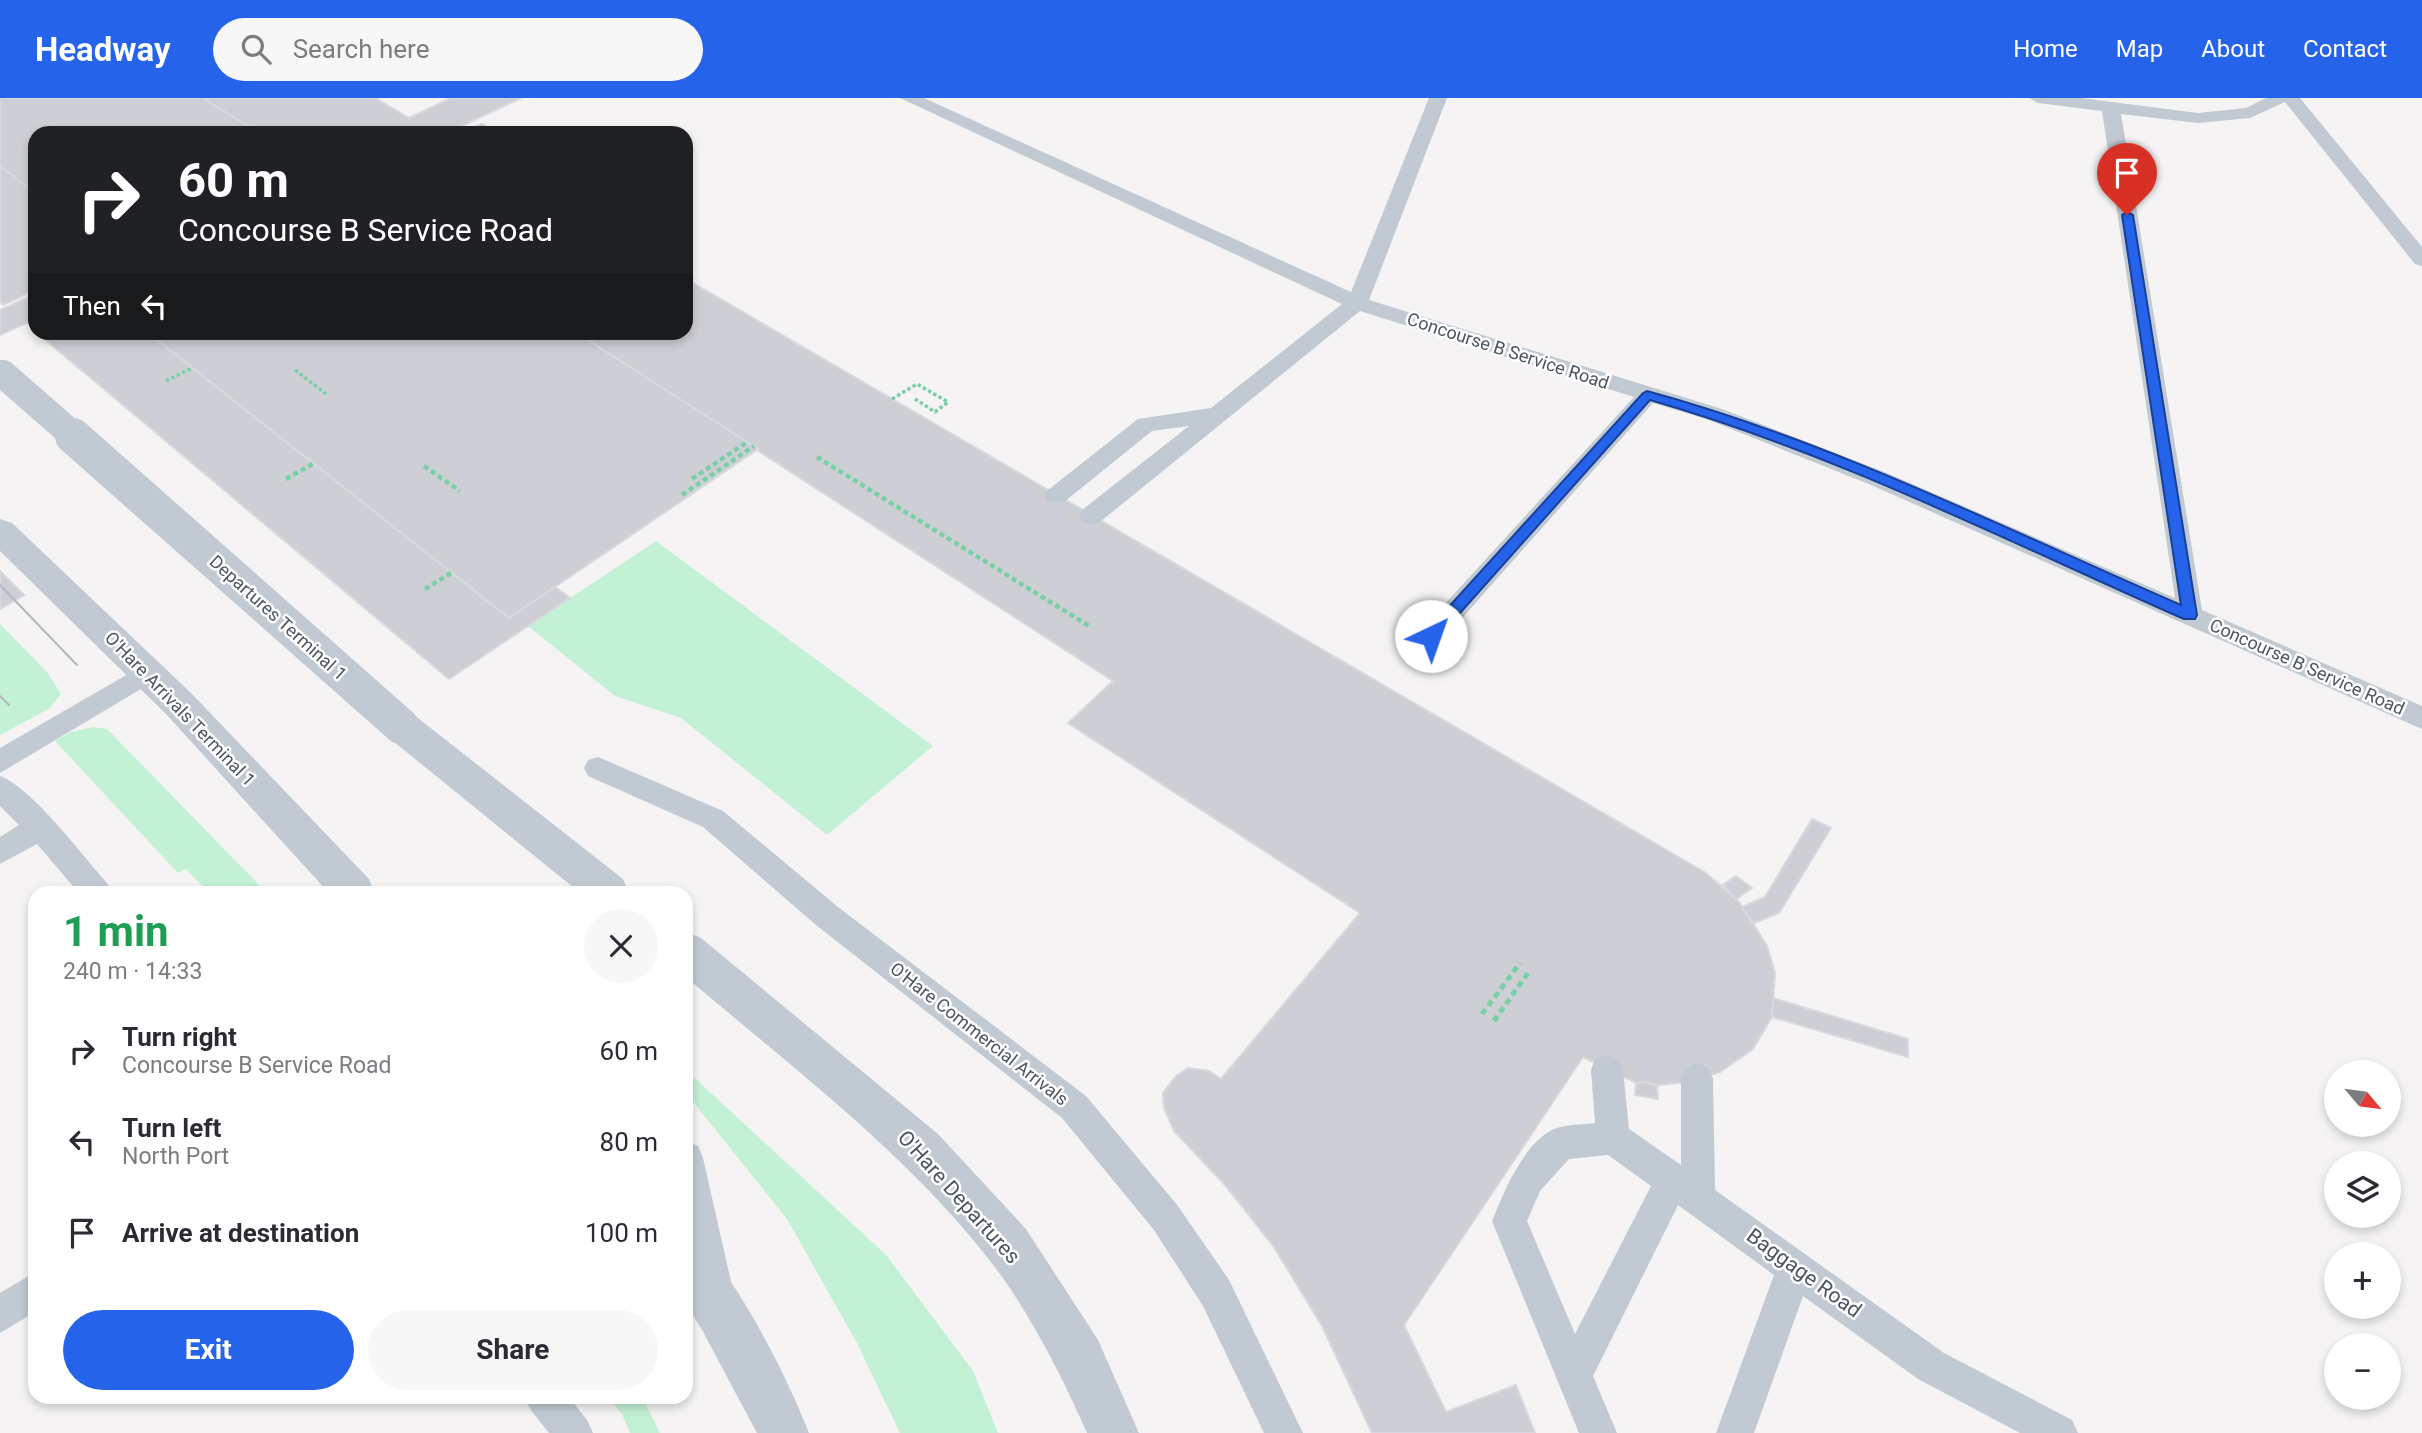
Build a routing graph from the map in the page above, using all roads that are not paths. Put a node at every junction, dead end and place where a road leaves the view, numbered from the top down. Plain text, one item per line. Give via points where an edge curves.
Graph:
1 (909, 98) edge
2 (1438, 98) edge
3 (2038, 98) edge
4 (2280, 98) edge
5 (2291, 98) edge
6 (2111, 109) junction
7 (2422, 260) edge
8 (1357, 303) junction
9 (0, 371) edge
10 (1647, 396) junction
11 (1217, 415) junction
12 (1056, 496) dead end
13 (1091, 516) dead end
14 (0, 531) edge
15 (2190, 615) junction
16 (1431, 636) dead end
17 (147, 673) junction
18 (2422, 718) edge
19 (0, 762) edge
20 (598, 768) dead end
21 (0, 788) edge
22 (40, 827) junction
23 (0, 852) edge
24 (91, 886) edge
25 (348, 886) edge
26 (600, 886) edge
27 (696, 959) edge
28 (1607, 1070) dead end
29 (1697, 1079) dead end
30 (1613, 1138) junction
31 (1685, 1188) junction
32 (693, 1190) edge
33 (1795, 1267) junction
34 (693, 1273) edge
35 (28, 1295) edge
36 (719, 1310) junction
37 (0, 1315) edge
38 (1574, 1375) junction
39 (550, 1404) edge
40 (574, 1433) edge
41 (783, 1433) edge
42 (1113, 1433) edge
43 (1284, 1433) edge
44 (1598, 1433) edge
45 (1735, 1433) edge
46 (2059, 1433) edge

1 - 8 lane, Concourse B Service Road
2 - 8 lane
3 - 6 lane
4 - 6 lane via 2250,113 2198,118
5 - 7 lane
6 - 15 lane
8 - 10 lane, Concourse B Service Road
8 - 11 lane
9 - 26 street, Departures Terminal 1, bridge via 401,726
10 - 15 lane, Concourse B Service Road via 1714,414 1879,479
10 - 16 lane
11 - 12 lane via 1146,424
11 - 13 lane
14 - 17 street, O'Hare Arrivals Terminal 1
15 - 18 lane, Concourse B Service Road
17 - 19 lane
17 - 25 street, O'Hare Arrivals Terminal 1
20 - 43 lane, O'Hare Commercial Arrivals via 713,819 827,916 1074,1107 1166,1218 1216,1293
21 - 22 lane
22 - 23 lane
22 - 24 lane
27 - 42 street, O'Hare Departures via 922,1150 1009,1246 1080,1358
28 - 30 lane
29 - 31 lane
30 - 31 lane, Baggage Road
30 - 38 lane via 1561,1143 1528,1180 1509,1221
31 - 33 lane, Baggage Road
31 - 38 lane
32 - 36 lane
33 - 45 lane
33 - 46 lane, Baggage Road via 1931,1366
34 - 36 street
35 - 37 lane
36 - 41 street
38 - 44 lane
39 - 40 lane

